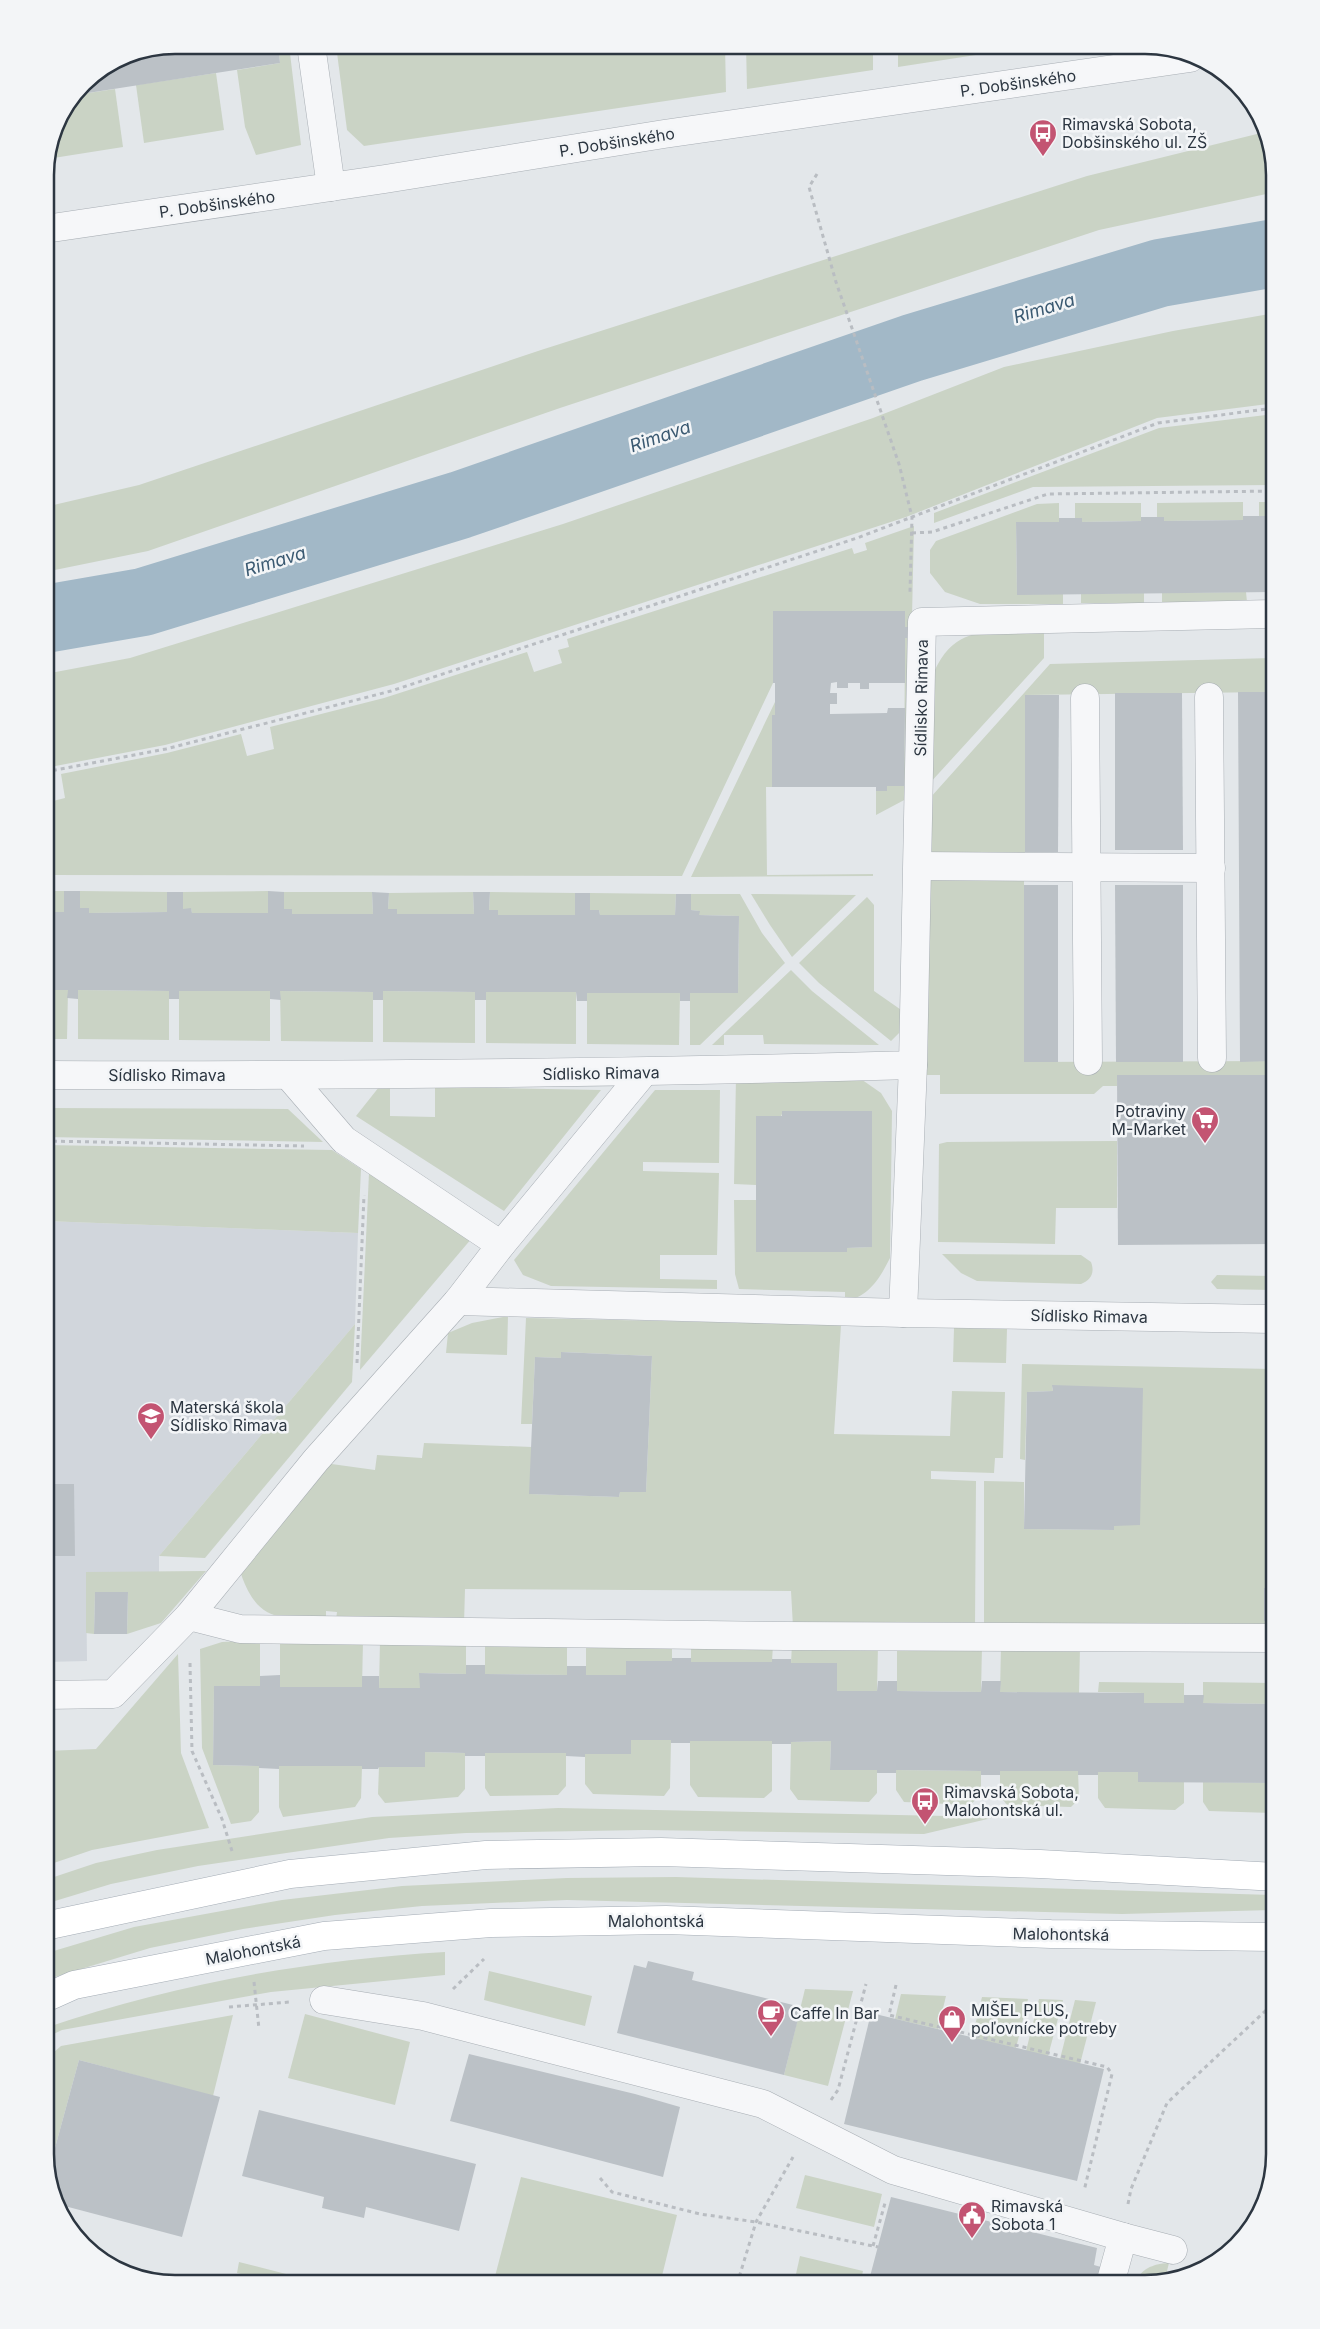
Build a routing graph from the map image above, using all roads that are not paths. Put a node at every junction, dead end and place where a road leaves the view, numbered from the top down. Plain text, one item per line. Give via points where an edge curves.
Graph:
1 (312, 54) edge
2 (1181, 59) edge
3 (331, 187) junction
4 (54, 228) edge
5 (1266, 614) edge
6 (1209, 696) dead end
7 (1085, 698) dead end
8 (918, 866) junction
9 (1086, 867) junction
10 (1211, 868) junction
11 (1212, 1058) dead end
12 (1088, 1061) dead end
13 (912, 1066) junction
14 (644, 1072) junction
15 (54, 1074) edge
16 (289, 1076) junction
17 (501, 1245) junction
18 (458, 1301) junction
19 (903, 1313) junction
20 (1266, 1319) edge
21 (184, 1622) junction
22 (1266, 1638) edge
23 (54, 1695) edge
24 (1266, 1877) edge
25 (54, 1924) edge
26 (1266, 1936) edge
27 (54, 1994) edge
28 (324, 2000) road end
29 (1123, 2237) junction
30 (1173, 2250) dead end
31 (1112, 2275) edge

1 - 3 street
2 - 3 street, P. Dobšinského
3 - 4 street, P. Dobšinského
5 - 8 street, Sídlisko Rimava via 922,622
6 - 10 street
7 - 9 street
8 - 9 street
8 - 13 street, Sídlisko Rimava
9 - 10 street
9 - 12 street
10 - 11 street
13 - 14 street, Sídlisko Rimava
13 - 19 street, Sídlisko Rimava
14 - 16 street, Sídlisko Rimava
14 - 17 street
15 - 16 street, Sídlisko Rimava
16 - 17 street via 344,1140
17 - 18 street
18 - 19 street, Sídlisko Rimava
18 - 21 street via 316,1460
19 - 20 street, Sídlisko Rimava
21 - 22 street via 240,1629
21 - 23 street via 113,1694
24 - 25 main road via 1040,1864 661,1852 486,1855 290,1874
26 - 27 main road, Malohontská via 1051,1934 666,1920 490,1923 324,1936 74,1985
28 - 29 street via 445,2021 763,2104 893,2170
29 - 30 street
29 - 31 street

